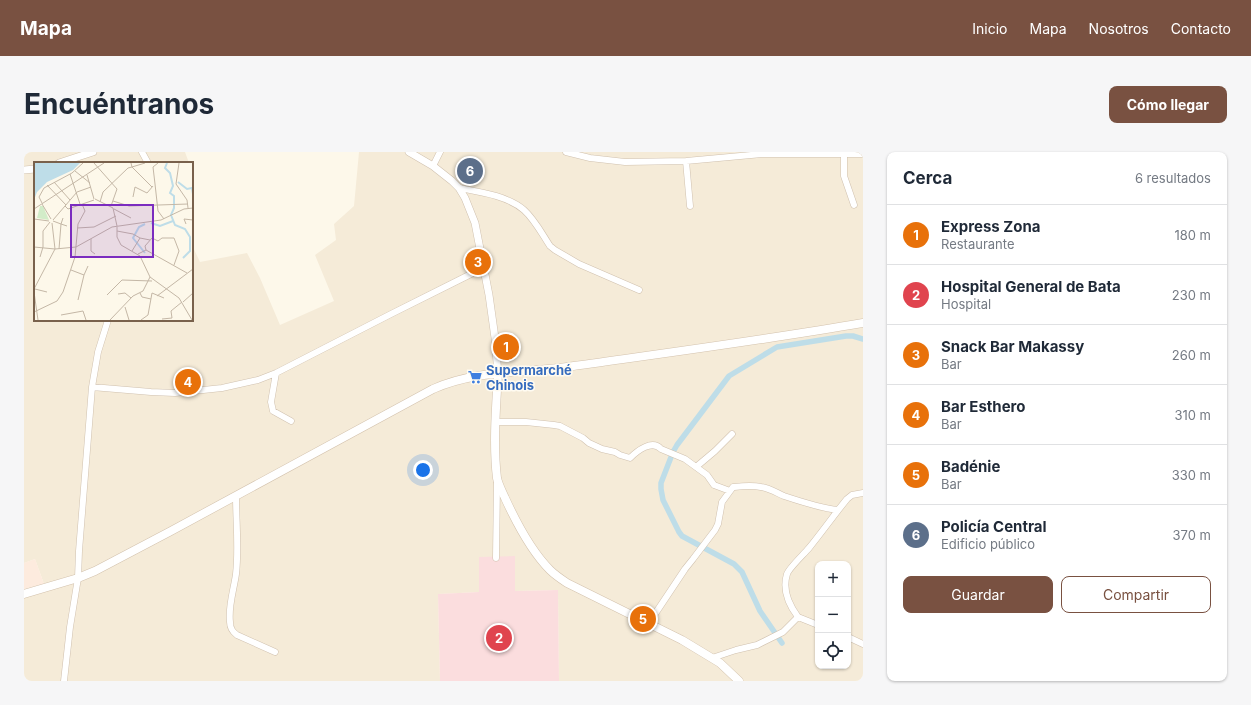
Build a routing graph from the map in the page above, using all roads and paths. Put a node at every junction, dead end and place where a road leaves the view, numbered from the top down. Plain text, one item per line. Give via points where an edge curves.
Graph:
1 (93, 152) edge
2 (142, 152) edge
3 (409, 152) edge
4 (440, 152) edge
5 (566, 152) edge
6 (844, 154) junction
7 (863, 154) edge
8 (686, 161) junction
9 (62, 162) edge
10 (147, 162) edge
11 (433, 166) junction
12 (34, 169) edge
13 (24, 170) edge
14 (459, 188) junction
15 (854, 205) dead end
16 (690, 206) dead end
17 (484, 268) junction
18 (639, 290) dead end
19 (108, 321) edge
20 (863, 323) edge
21 (276, 373) junction
22 (498, 374) junction
23 (92, 387) junction
24 (291, 421) dead end
25 (496, 422) junction
26 (732, 434) dead end
27 (696, 466) junction
28 (497, 479) junction
29 (730, 492) junction
30 (863, 492) edge
31 (236, 496) junction
32 (838, 510) junction
33 (496, 558) dead end
34 (78, 578) junction
35 (24, 594) edge
36 (798, 617) junction
37 (649, 623) junction
38 (815, 624) edge
39 (851, 638) edge
40 (863, 644) edge
41 (275, 652) dead end
42 (712, 658) junction
43 (64, 681) edge
44 (739, 681) edge

1 - 9 street
2 - 10 street
3 - 11 street
4 - 11 street
5 - 8 street via 625,162
6 - 7 street
6 - 8 street via 762,154
6 - 15 street via 844,176
8 - 16 street
11 - 14 street
12 - 13 street
14 - 17 street via 475,223
14 - 18 street via 513,203 524,210 555,250 579,264
17 - 21 street
17 - 22 street via 493,317
19 - 23 street via 98,352
20 - 22 main road via 565,367
21 - 23 street via 222,388 175,393
21 - 24 street via 271,406 273,411
22 - 25 main road
22 - 31 main road via 472,376 433,389
23 - 34 street
25 - 27 street via 548,423 560,426 602,449 630,458 638,450 652,445 659,446
25 - 28 main road
26 - 27 street
27 - 29 street via 714,485
28 - 33 street
28 - 37 main road via 512,513 549,569 567,583
29 - 32 street via 734,487 762,487 810,504
29 - 37 street via 722,502 718,524
30 - 32 street via 852,495
31 - 34 main road
31 - 41 street via 237,559 230,614 231,628 238,635
32 - 36 street via 788,573 786,590 790,606
34 - 35 main road
34 - 43 street
36 - 38 street
36 - 42 street via 773,638
37 - 42 main road
39 - 40 street
42 - 44 main road

